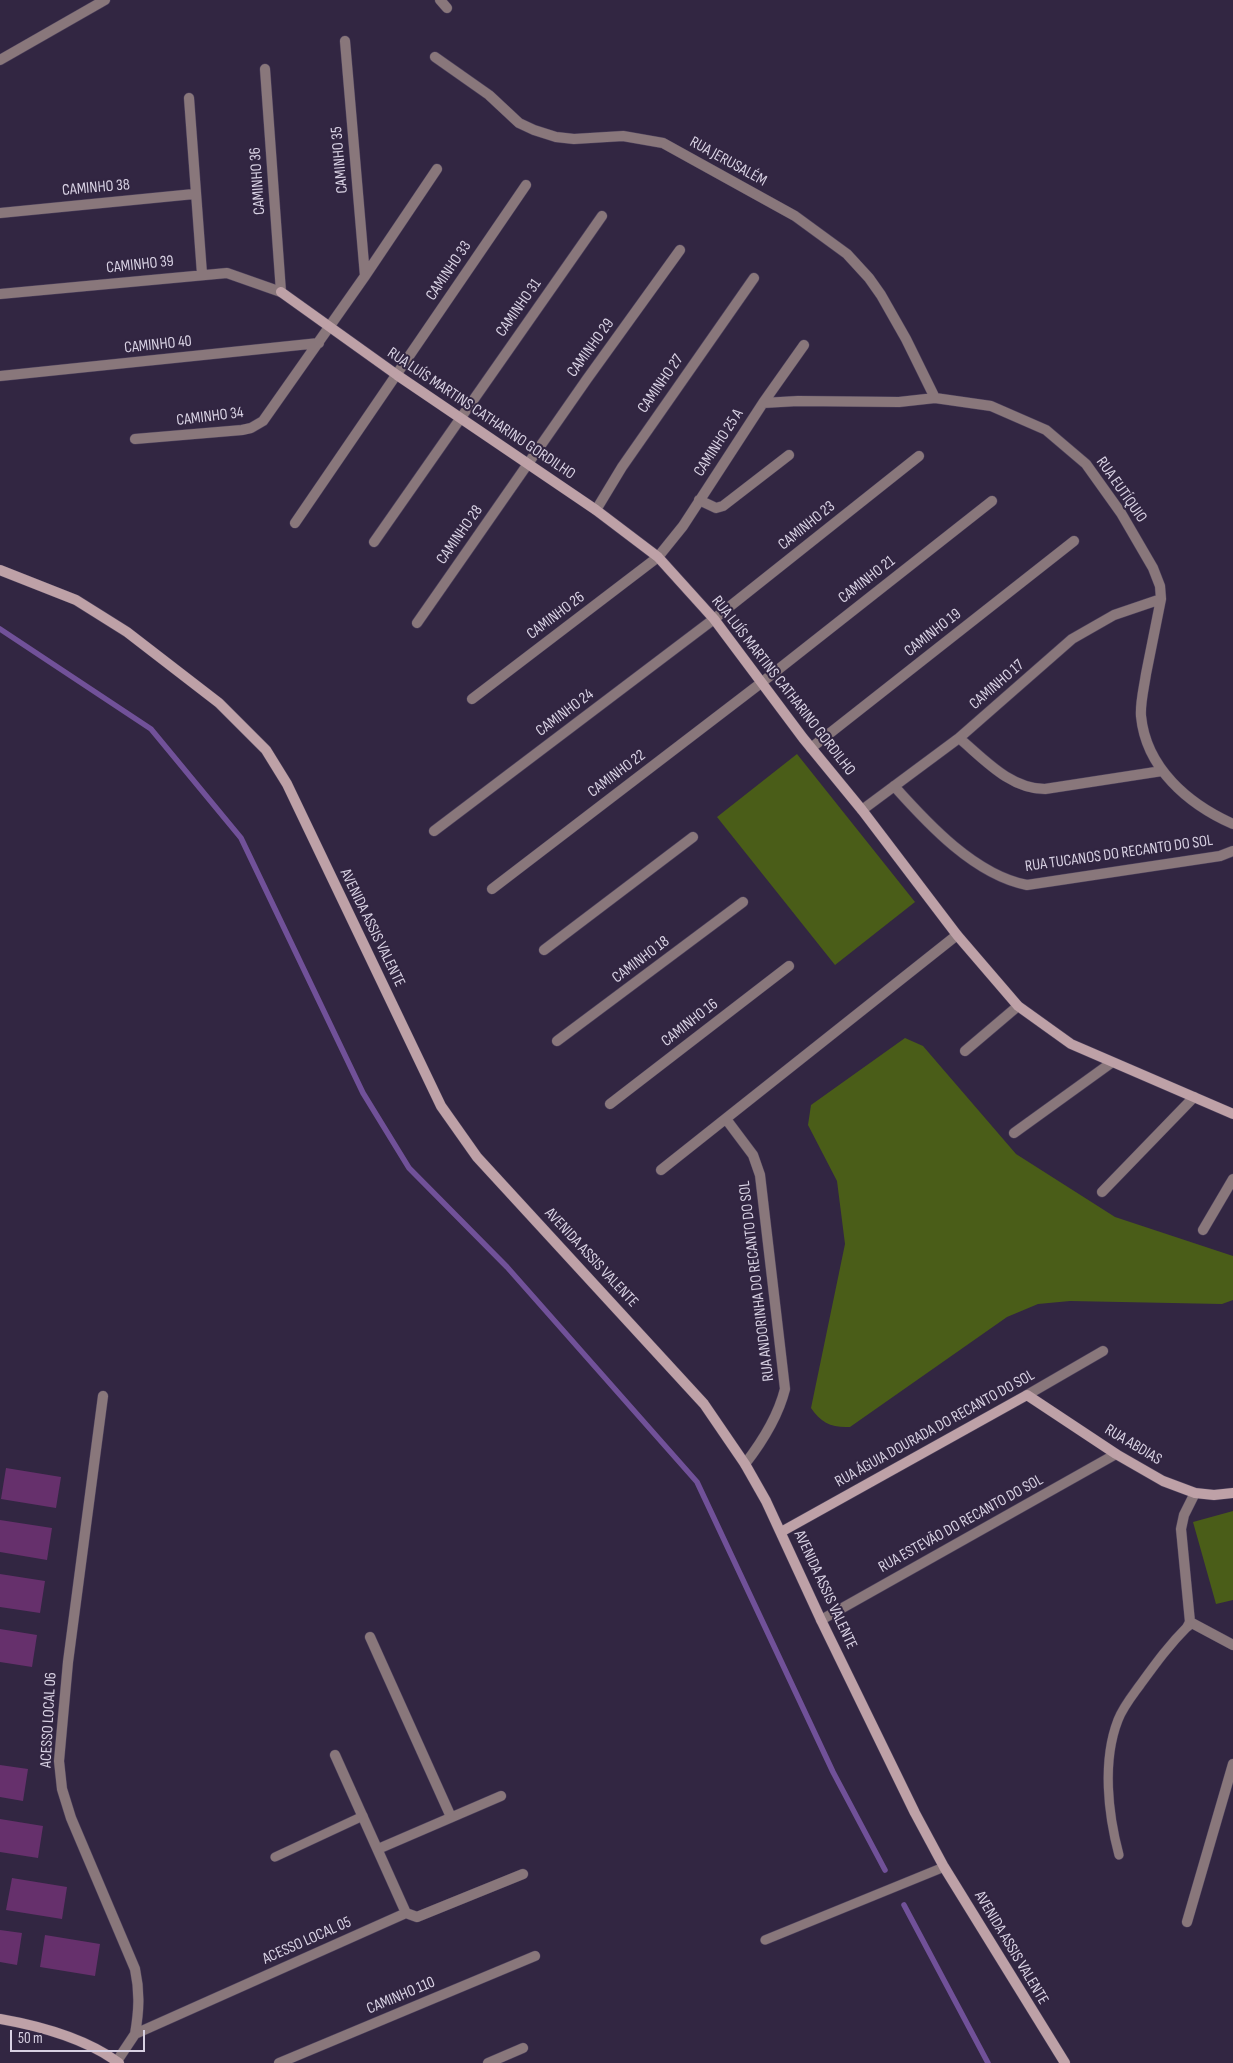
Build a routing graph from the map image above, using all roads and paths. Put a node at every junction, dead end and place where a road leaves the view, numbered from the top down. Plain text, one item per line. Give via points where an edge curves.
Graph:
1 (105, 0) edge
2 (345, 41) dead end
3 (435, 57) dead end
4 (0, 60) edge
5 (265, 69) dead end
6 (189, 98) dead end
7 (437, 169) dead end
8 (526, 185) dead end
9 (194, 194) junction
10 (0, 212) edge
11 (602, 216) dead end
12 (680, 250) dead end
13 (202, 274) junction
14 (365, 276) junction
15 (754, 278) dead end
16 (280, 292) junction
17 (0, 294) edge
18 (329, 328) junction
19 (319, 343) junction
20 (804, 345) dead end
21 (397, 375) junction
22 (0, 376) edge
23 (936, 398) junction
24 (763, 403) junction
25 (461, 418) junction
26 (135, 440) dead end
27 (789, 455) dead end
28 (919, 456) dead end
29 (528, 464) junction
30 (700, 500) junction
31 (992, 501) dead end
32 (596, 510) junction
33 (295, 523) dead end
34 (1074, 541) dead end
35 (374, 542) dead end
36 (658, 557) junction
37 (0, 570) edge
38 (1161, 599) junction
39 (714, 619) junction
40 (417, 624) dead end
41 (760, 683) junction
42 (472, 699) dead end
43 (959, 738) junction
44 (811, 748) junction
45 (1162, 771) junction
46 (894, 786) junction
47 (862, 810) junction
48 (1233, 824) edge
49 (434, 831) dead end
50 (694, 837) dead end
51 (1233, 851) edge
52 (492, 889) dead end
53 (743, 902) dead end
54 (957, 935) junction
55 (544, 950) dead end
56 (789, 966) dead end
57 (1018, 1006) junction
58 (558, 1041) dead end
59 (965, 1051) dead end
60 (1111, 1063) junction
61 (1194, 1097) junction
62 (610, 1104) dead end
63 (1233, 1114) edge
64 (726, 1119) junction
65 (1014, 1133) dead end
66 (661, 1170) dead end
67 (1233, 1179) edge
68 (1102, 1192) dead end
69 (1203, 1230) dead end
70 (1102, 1351) dead end
71 (1027, 1395) junction
72 (103, 1396) dead end
73 (1116, 1454) junction
74 (745, 1464) junction
75 (1195, 1493) junction
76 (1233, 1493) edge
77 (781, 1532) junction
78 (821, 1620) junction
79 (1189, 1624) junction
80 (370, 1637) dead end
81 (1233, 1645) edge
82 (336, 1755) dead end
83 (1233, 1764) edge
84 (501, 1796) dead end
85 (363, 1816) junction
86 (451, 1817) junction
87 (378, 1850) junction
88 (1118, 1856) dead end
89 (275, 1857) dead end
90 (944, 1867) junction
91 (523, 1874) dead end
92 (406, 1913) junction
93 (1187, 1922) dead end
94 (765, 1940) dead end
95 (535, 1956) dead end
96 (0, 2019) edge
97 (135, 2034) junction
98 (523, 2048) dead end
99 (118, 2062) edge
100 (279, 2063) edge
101 (488, 2063) edge
102 (1064, 2063) edge

1 - 4 street
2 - 14 street, CAMINHO 35
3 - 23 street, RUA JERUSALÉM via 489,96 519,123 534,130 574,139 623,136 663,143 795,216 847,254 869,278 906,339
5 - 16 street, CAMINHO 36
6 - 9 street
7 - 14 street
8 - 21 street, CAMINHO 33
9 - 10 street, CAMINHO 38
9 - 13 street
11 - 25 street, CAMINHO 31
12 - 29 street, CAMINHO 29
13 - 16 street, CAMINHO 39 via 227,273
13 - 17 street, CAMINHO 39
14 - 18 street
15 - 32 street, CAMINHO 27 via 622,467
16 - 18 main road, RUA LUÍS MARTINS CATHARINO GORDILHO
18 - 19 street, CAMINHO 34
18 - 21 main road, RUA LUÍS MARTINS CATHARINO GORDILHO
19 - 22 street, CAMINHO 40
19 - 26 street, CAMINHO 34 via 271,411 251,428
20 - 24 street, CAMINHO 25 A
21 - 25 main road, RUA LUÍS MARTINS CATHARINO GORDILHO
21 - 33 street, CAMINHO 33
23 - 24 street, RUA EUTÍQUIO via 898,402
23 - 38 street, RUA EUTÍQUIO via 991,406 1046,430 1086,464 1121,513 1153,568
24 - 30 street, CAMINHO 25 A
25 - 29 main road, RUA LUÍS MARTINS CATHARINO GORDILHO
25 - 35 street, CAMINHO 31
27 - 30 street via 723,506 716,508
28 - 39 street, CAMINHO 23
29 - 32 main road, RUA LUÍS MARTINS CATHARINO GORDILHO
29 - 40 street, CAMINHO 28
30 - 36 street, CAMINHO 25 A
31 - 41 street, CAMINHO 21
32 - 36 main road, RUA LUÍS MARTINS CATHARINO GORDILHO
34 - 44 street, CAMINHO 19
36 - 39 main road, RUA LUÍS MARTINS CATHARINO GORDILHO
36 - 42 street, CAMINHO 26
37 - 74 main road, AVENIDA ASSIS VALENTE via 76,600 127,632 220,703 266,750 287,784 440,1106 477,1157 704,1404
38 - 43 street, CAMINHO 17 via 1114,615 1072,638
38 - 45 street, RUA EUTÍQUIO via 1141,715 1148,746
39 - 41 main road, RUA LUÍS MARTINS CATHARINO GORDILHO
39 - 49 street, CAMINHO 24
41 - 44 main road, RUA LUÍS MARTINS CATHARINO GORDILHO
41 - 52 street, CAMINHO 22
43 - 45 street via 1014,782 1033,789
43 - 46 street, CAMINHO 17
44 - 47 main road, RUA LUÍS MARTINS CATHARINO GORDILHO
45 - 48 street, RUA EUTÍQUIO via 1198,805
46 - 47 street, CAMINHO 17
46 - 51 street, RUA TUCANOS DO RECANTO DO SOL via 941,836 1001,878 1026,885 1220,856
47 - 54 main road, RUA LUÍS MARTINS CATHARINO GORDILHO
50 - 55 street
53 - 58 street, CAMINHO 18
54 - 57 main road, RUA LUÍS MARTINS CATHARINO GORDILHO
54 - 64 street
56 - 62 street, CAMINHO 16
57 - 59 street
57 - 60 main road, RUA LUÍS MARTINS CATHARINO GORDILHO via 1071,1044
60 - 61 main road, RUA LUÍS MARTINS CATHARINO GORDILHO
60 - 65 street
61 - 63 main road, RUA LUÍS MARTINS CATHARINO GORDILHO
61 - 68 street
64 - 66 street
64 - 74 street, RUA ANDORINHA DO RECANTO DO SOL via 753,1155 760,1175 785,1389 762,1443
67 - 69 street
70 - 71 street, RUA ÁGUIA DOURADA DO RECANTO DO SOL
71 - 73 main road, RUA ABDIAS
71 - 77 main road, RUA ÁGUIA DOURADA DO RECANTO DO SOL
72 - 97 street, ACESSO LOCAL 06 via 68,1662 59,1761 62,1789 71,1818 135,1969 139,1999
73 - 75 main road, RUA ABDIAS via 1163,1481
73 - 78 street, RUA ESTEVÃO DO RECANTO DO SOL
74 - 77 main road, AVENIDA ASSIS VALENTE
75 - 76 main road, RUA ABDIAS
75 - 79 street via 1181,1529
77 - 78 main road, AVENIDA ASSIS VALENTE
78 - 90 main road, AVENIDA ASSIS VALENTE
79 - 81 street
79 - 88 lane via 1162,1653 1126,1704 1115,1728 1108,1792
80 - 86 street
82 - 85 street
83 - 93 street
84 - 86 street
85 - 87 street
85 - 89 lane
86 - 87 street
87 - 92 street
90 - 94 lane
90 - 102 main road, AVENIDA ASSIS VALENTE
91 - 92 street, ACESSO LOCAL 05 via 417,1917
92 - 97 street, ACESSO LOCAL 05
95 - 100 street, CAMINHO 110
96 - 99 main road via 87,2044
97 - 99 street
98 - 101 street

